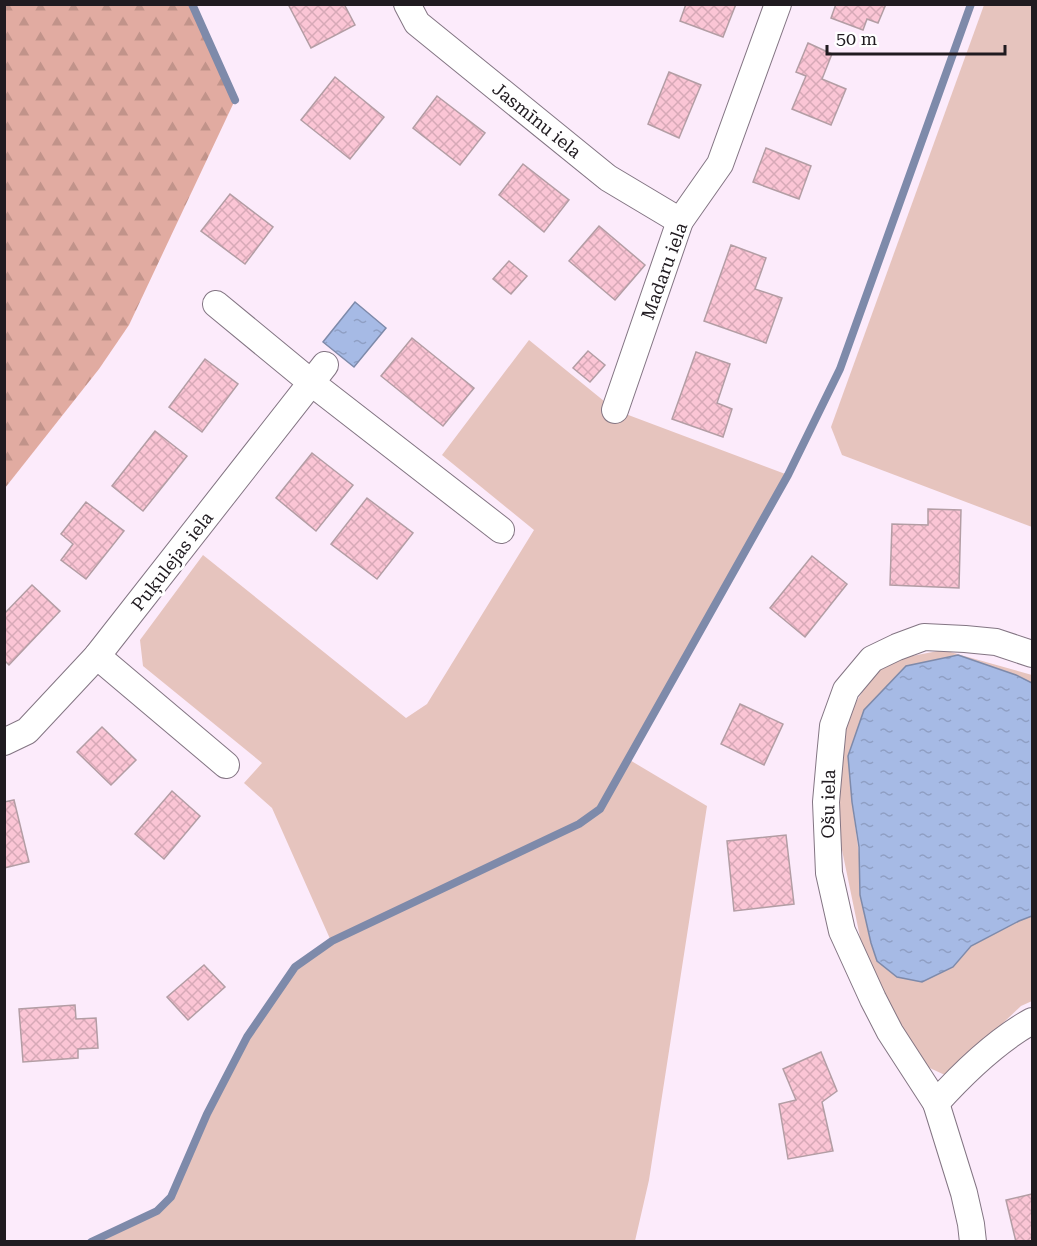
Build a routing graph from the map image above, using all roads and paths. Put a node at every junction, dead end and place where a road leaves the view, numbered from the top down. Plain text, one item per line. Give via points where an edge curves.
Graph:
1 (778, 4) edge
2 (415, 11) edge
3 (680, 221) junction
4 (216, 304) dead end
5 (319, 375) junction
6 (615, 410) dead end
7 (501, 530) dead end
8 (1032, 654) edge
9 (97, 656) junction
10 (4, 742) edge
11 (226, 765) dead end
12 (1032, 1021) edge
13 (936, 1103) junction
14 (973, 1242) edge

1 - 3 street, Madaru iela via 720,164
2 - 3 street, Jasmīnu iela via 608,178
3 - 6 street, Madaru iela
4 - 5 street
5 - 7 street
5 - 9 street, Puķulejas iela
8 - 13 street, Ošu iela via 996,642 965,639 924,638 897,647 872,659 846,690 833,726 826,802 827,844 842,932 890,1032
9 - 10 street, Puķulejas iela via 27,731
9 - 11 street
12 - 13 street via 973,1065
13 - 14 street, Ošu iela via 964,1193

